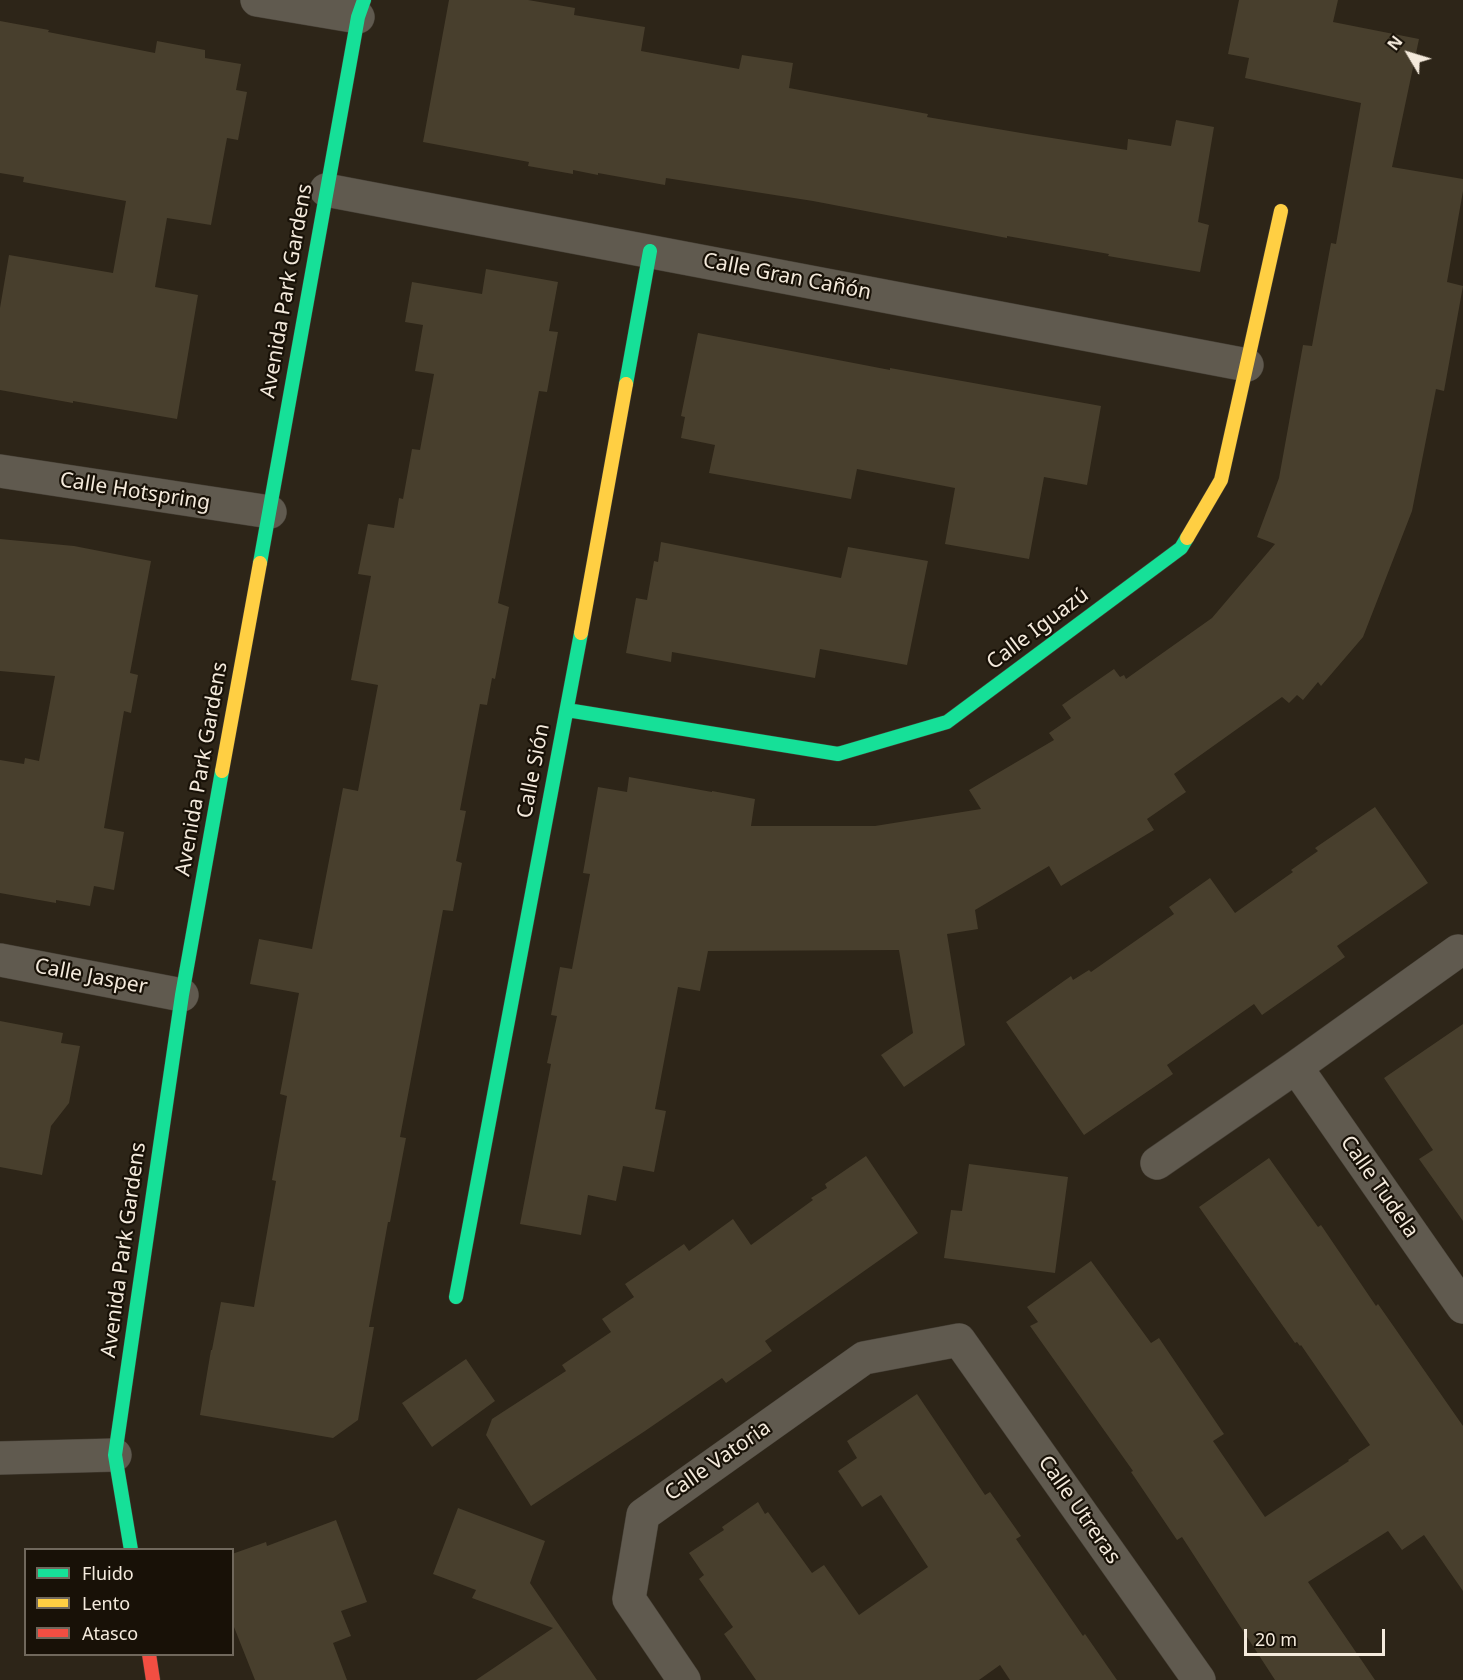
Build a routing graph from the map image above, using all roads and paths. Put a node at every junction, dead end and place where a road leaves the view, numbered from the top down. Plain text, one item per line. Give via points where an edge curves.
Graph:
1 (257, 0) edge
2 (362, 9) edge
3 (326, 190) junction
4 (1281, 211) dead end
5 (650, 251) junction
6 (1247, 365) junction
7 (0, 471) edge
8 (270, 512) junction
9 (567, 710) junction
10 (1458, 951) dead end
11 (0, 960) edge
12 (182, 995) junction
13 (1296, 1067) junction
14 (1157, 1163) dead end
15 (456, 1297) dead end
16 (1463, 1307) edge
17 (959, 1340) joint
18 (115, 1455) junction
19 (0, 1458) edge
20 (131, 1548) edge
21 (149, 1656) edge
22 (153, 1680) edge
23 (684, 1680) edge
24 (1199, 1680) edge

1 - 2 street
2 - 3 street, Avenida Park Gardens
3 - 5 street, Calle Gran Cañón
3 - 8 street, Avenida Park Gardens
4 - 6 street, Calle Iguazú
5 - 6 street, Calle Gran Cañón
5 - 9 street, Calle Sión
6 - 9 street, Calle Iguazú via 1221,480 1181,548 947,722 838,754
7 - 8 street, Calle Hotspring
8 - 12 street, Avenida Park Gardens
9 - 15 street, Calle Sión
10 - 13 street
11 - 12 street, Calle Jasper
12 - 18 street, Avenida Park Gardens
13 - 14 street
13 - 16 street, Calle Tudela
17 - 23 street, Calle Vatoria via 864,1358 643,1515 628,1599
17 - 24 street, Calle Utreras
18 - 19 street
18 - 20 street, Avenida Park Gardens
21 - 22 street

